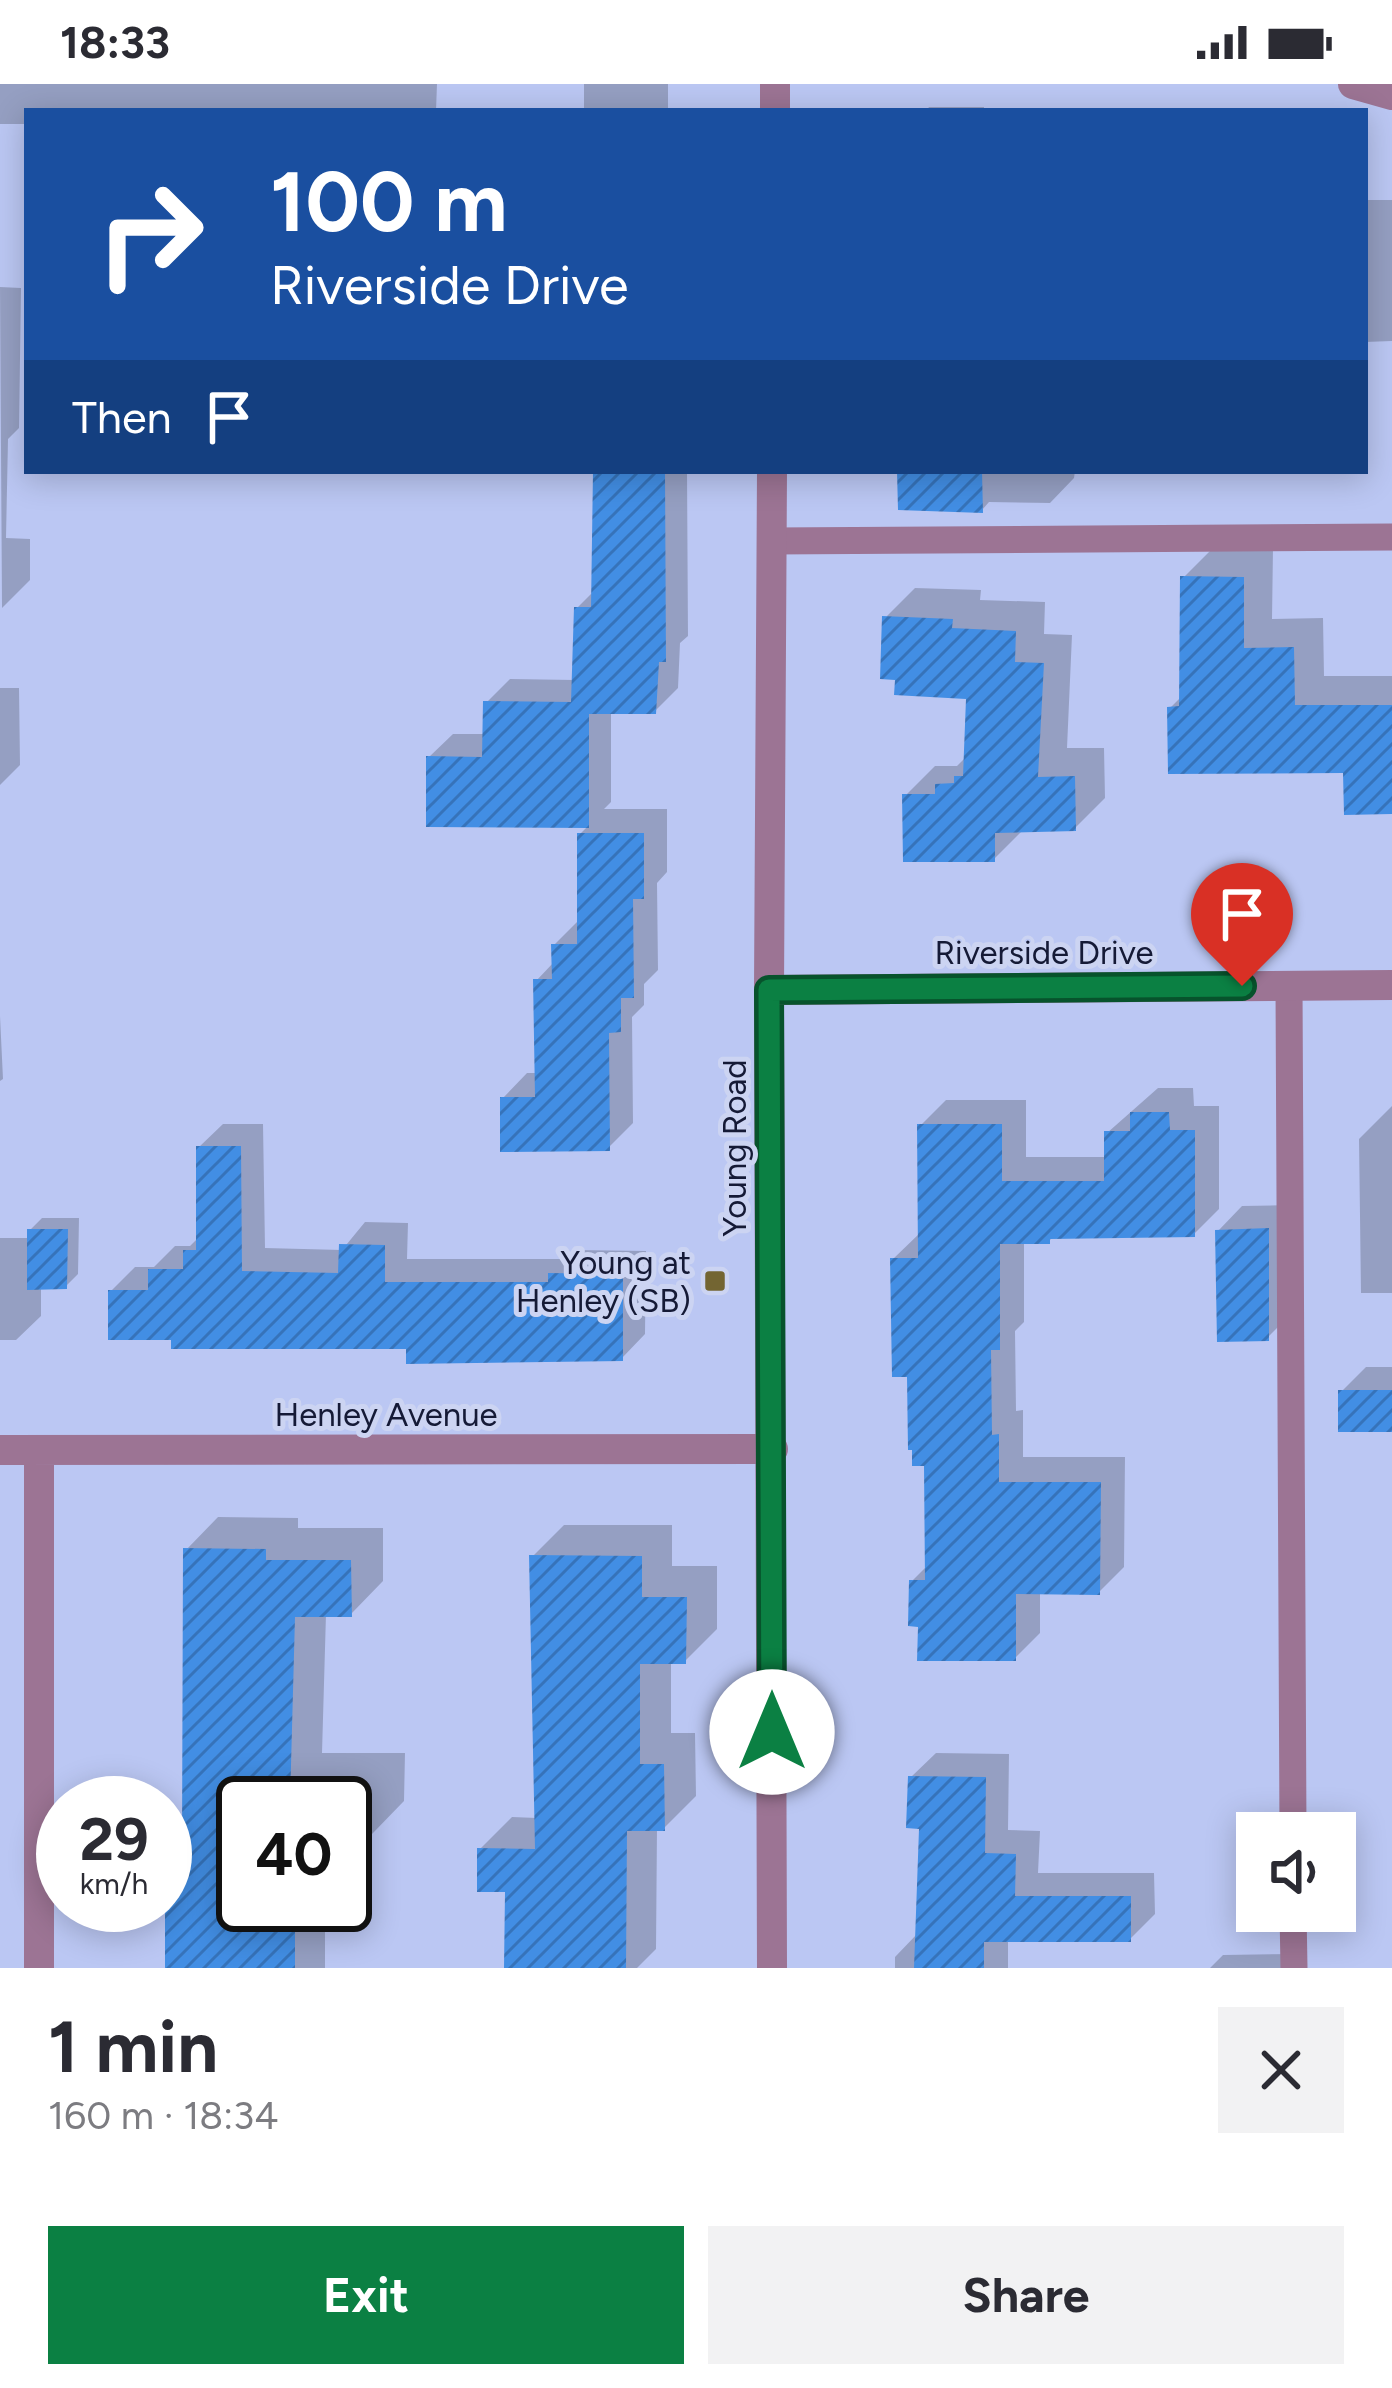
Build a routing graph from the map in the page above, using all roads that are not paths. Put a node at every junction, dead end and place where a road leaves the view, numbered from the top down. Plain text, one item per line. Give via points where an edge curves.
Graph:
1 (1352, 84) edge
2 (1392, 95) edge
3 (772, 474) edge
4 (1392, 537) edge
5 (772, 541) junction
6 (1392, 985) edge
7 (1289, 986) junction
8 (769, 990) junction
9 (772, 1449) junction
10 (0, 1450) edge
11 (38, 1450) junction
12 (1293, 1812) edge
13 (1293, 1932) edge
14 (38, 1968) edge
15 (772, 1968) edge
16 (1294, 1968) edge

1 - 2 street
3 - 5 street, Young Road
4 - 5 lane
5 - 8 street, Young Road
6 - 7 street, Riverside Drive
7 - 8 street, Riverside Drive
7 - 12 lane
8 - 9 street, Young Road
9 - 11 street, Henley Avenue
9 - 15 street, Young Road
10 - 11 street, Henley Avenue
11 - 14 street
13 - 16 lane

